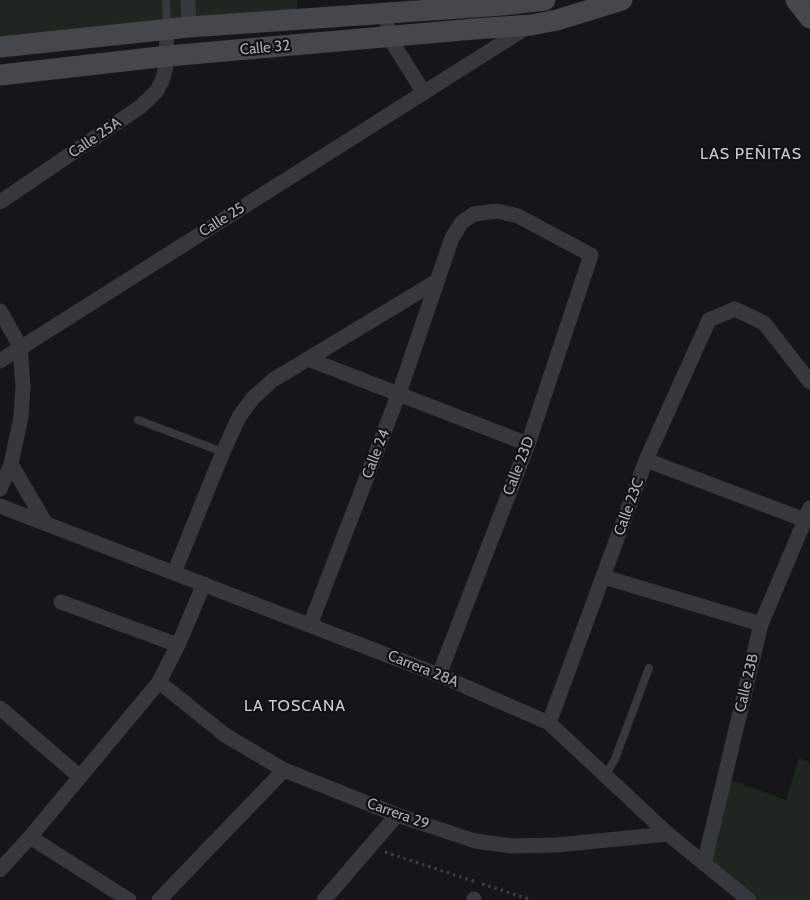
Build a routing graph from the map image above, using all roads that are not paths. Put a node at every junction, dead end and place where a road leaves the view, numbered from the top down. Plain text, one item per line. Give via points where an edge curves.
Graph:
1 (166, 0) edge
2 (188, 0) edge
3 (542, 0) edge
4 (622, 0) edge
5 (796, 0) edge
6 (474, 3) edge
7 (386, 14) junction
8 (810, 18) edge
9 (531, 25) junction
10 (189, 27) junction
11 (167, 29) junction
12 (389, 37) junction
13 (0, 47) edge
14 (168, 56) junction
15 (0, 75) edge
16 (424, 93) junction
17 (0, 202) edge
18 (591, 255) joint
19 (437, 281) junction
20 (0, 311) edge
21 (20, 346) junction
22 (308, 359) junction
23 (0, 360) edge
24 (810, 382) edge
25 (399, 393) junction
26 (138, 420) dead end
27 (528, 444) junction
28 (223, 452) junction
29 (646, 460) junction
30 (11, 464) junction
31 (0, 489) edge
32 (0, 506) edge
33 (808, 514) edge
34 (46, 524) junction
35 (174, 573) junction
36 (604, 577) junction
37 (204, 584) junction
38 (61, 602) dead end
39 (761, 624) junction
40 (310, 626) junction
41 (178, 645) junction
42 (649, 668) dead end
43 (439, 675) junction
44 (159, 682) junction
45 (0, 708) edge
46 (549, 723) junction
47 (284, 770) junction
48 (605, 776) junction
49 (80, 777) junction
50 (397, 815) junction
51 (668, 834) junction
52 (30, 837) junction
53 (704, 864) junction
54 (0, 870) edge
55 (129, 900) edge
56 (159, 900) edge
57 (324, 900) edge
58 (749, 900) edge

1 - 11 lane
2 - 10 street
3 - 6 main road
4 - 9 main road
5 - 8 main road
6 - 7 main road
7 - 10 main road, Calle 32
7 - 12 street
9 - 12 main road, Calle 32
9 - 16 street, Calle 25
10 - 11 main road, Calle 32
11 - 13 main road, Calle 32
11 - 14 street, Calle 25A
12 - 14 main road, Calle 32
12 - 16 street
14 - 15 main road, Calle 32
14 - 17 street, Calle 25A via 156,92 140,107
16 - 21 street, Calle 25
18 - 19 street, Calle 24 via 518,216 497,211 474,214 462,222 452,238
18 - 27 street, Calle 23D
19 - 22 street
19 - 25 street, Calle 24
20 - 21 street
21 - 23 street, Calle 25
21 - 30 street via 21,417
22 - 25 street
22 - 28 street via 273,380 253,398 239,417
24 - 29 street, Calle 23C via 764,323 734,310 709,320
25 - 27 street
25 - 40 street, Calle 24
26 - 28 lane
27 - 43 street, Calle 23D
28 - 35 street
29 - 33 street
29 - 36 street, Calle 23C
30 - 31 street
30 - 34 street
32 - 34 street, Carrera 28A
33 - 39 street, Calle 23B
34 - 35 street, Carrera 28A
35 - 37 street, Carrera 28A
36 - 39 street
36 - 46 street, Calle 23C
37 - 40 street, Carrera 28A
37 - 41 street
38 - 41 street
39 - 53 street, Calle 23B
40 - 43 street, Carrera 28A
41 - 44 street
42 - 48 lane via 615,759
43 - 46 street, Carrera 28A
44 - 47 street, Carrera 29 via 225,735
44 - 49 street
45 - 49 street
46 - 48 street, Carrera 28A
47 - 50 street, Carrera 29
47 - 56 street
48 - 51 street, Carrera 28A
49 - 52 street
50 - 51 street, Carrera 29 via 474,841 512,846 557,846
50 - 57 street
51 - 53 street, Carrera 28A
52 - 54 street
52 - 55 street
53 - 58 street, Carrera 28A

